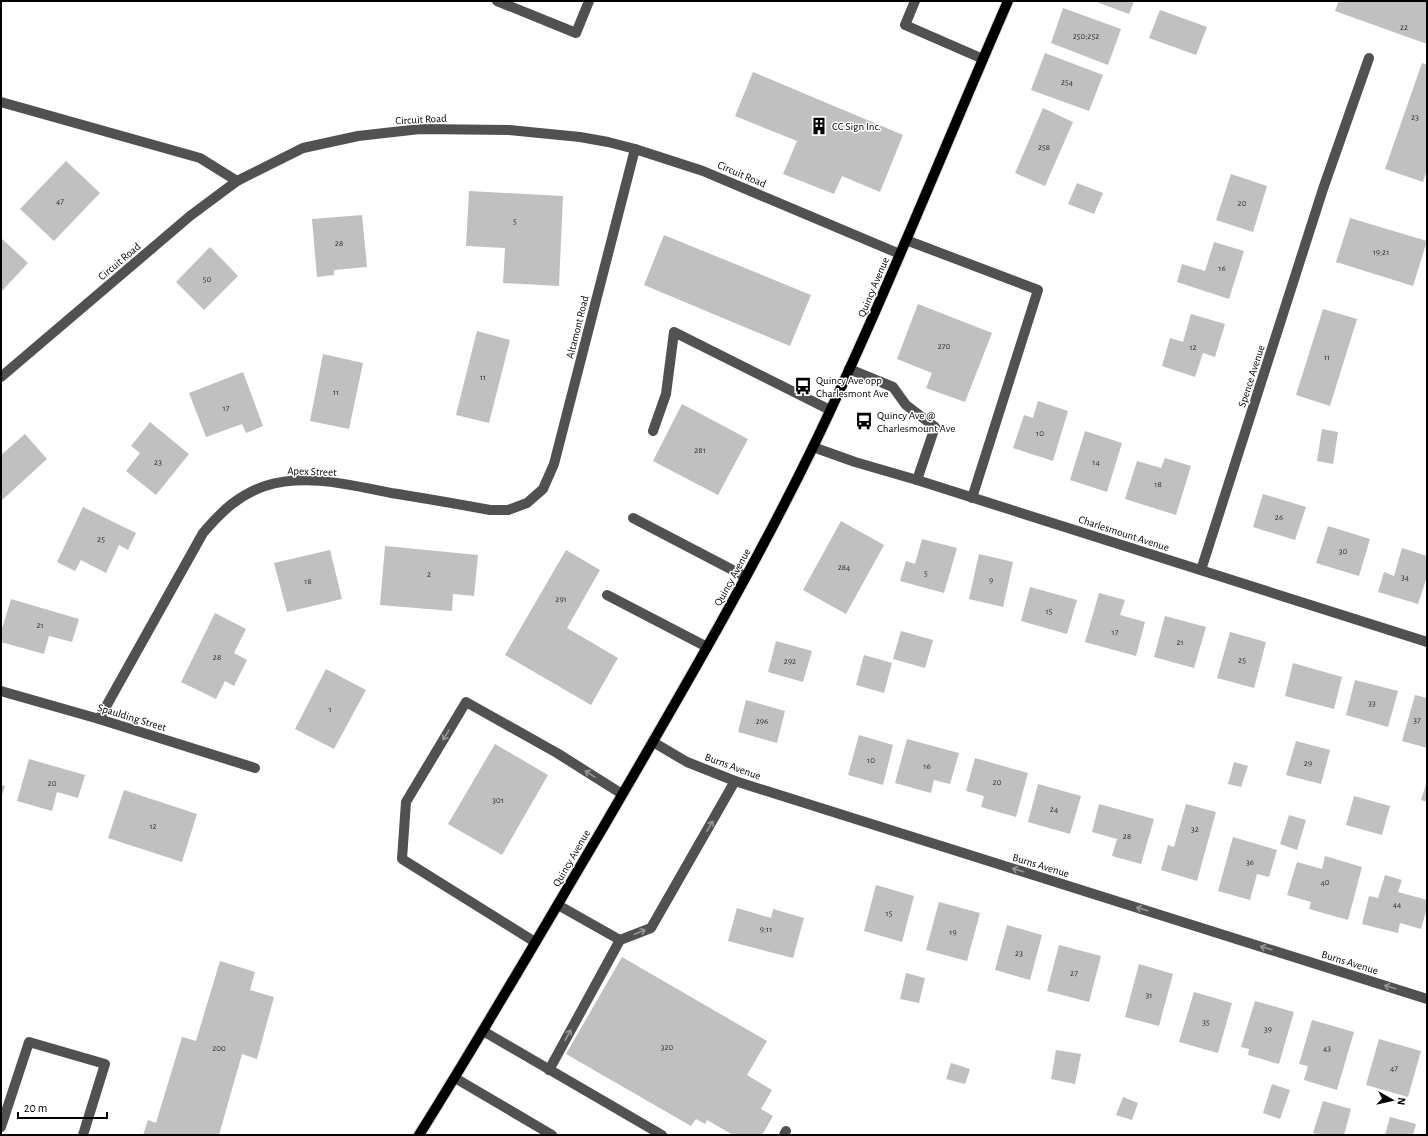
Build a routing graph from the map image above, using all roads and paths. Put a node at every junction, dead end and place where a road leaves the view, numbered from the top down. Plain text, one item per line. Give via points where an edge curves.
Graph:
1 (497, 1) edge
2 (589, 1) edge
3 (915, 1) edge
4 (1008, 1) edge
5 (1369, 58) dead end
6 (983, 60) junction
7 (1, 102) edge
8 (636, 149) junction
9 (237, 181) junction
10 (906, 240) junction
11 (900, 254) junction
12 (849, 369) junction
13 (1, 377) edge
14 (830, 410) junction
15 (653, 432) dead end
16 (813, 447) junction
17 (917, 480) junction
18 (972, 498) junction
19 (527, 503) joint
20 (633, 518) dead end
21 (1201, 570) junction
22 (746, 577) junction
23 (607, 596) dead end
24 (1427, 642) edge
25 (707, 647) junction
26 (1, 691) edge
27 (99, 719) junction
28 (652, 742) junction
29 (255, 768) dead end
30 (735, 781) junction
31 (622, 794) junction
32 (558, 905) junction
33 (620, 940) junction
34 (536, 942) junction
35 (1427, 999) edge
36 (483, 1031) junction
37 (549, 1070) junction
38 (455, 1078) junction
39 (1, 1127) edge
40 (83, 1135) edge
41 (419, 1135) edge
42 (552, 1135) edge
43 (662, 1135) edge

1 - 2 street via 576,33
3 - 6 street via 905,25
4 - 6 main road, Quincy Avenue
5 - 21 street, Spence Avenue via 1323,189
6 - 10 main road, Quincy Avenue
7 - 9 street via 200,158
8 - 9 street, Circuit Road via 580,137 509,130 420,128 358,136 303,148
8 - 11 street, Circuit Road via 703,171
8 - 19 street, Altamont Road via 554,464 543,488
9 - 13 street, Circuit Road via 190,216
10 - 11 main road, Quincy Avenue
10 - 18 street via 1038,290
11 - 12 main road, Quincy Avenue
12 - 14 main road, Quincy Avenue
12 - 17 street via 893,387 906,406 935,427
14 - 15 street via 674,332 666,394
14 - 16 main road, Quincy Avenue
16 - 17 street, Charlesmount Avenue
16 - 22 main road, Quincy Avenue
17 - 18 street, Charlesmount Avenue
18 - 21 street, Charlesmount Avenue
19 - 27 street, Apex Street via 508,510 490,510 316,481 288,481 265,486 242,497 221,513 203,533
20 - 22 street
21 - 24 street, Charlesmount Avenue
22 - 25 main road, Quincy Avenue
23 - 25 street
25 - 28 main road, Quincy Avenue
26 - 27 street, Spaulding Street
27 - 29 street, Spaulding Street
28 - 30 street, Burns Avenue via 687,762
28 - 31 main road, Quincy Avenue
33 -> 30 street via 651,928
35 -> 30 street, Burns Avenue
31 - 32 main road, Quincy Avenue
31 -> 34 street via 557,753 466,702 406,802 402,859
32 - 33 street
32 - 34 main road, Quincy Avenue
37 -> 33 street
34 - 36 main road, Quincy Avenue
36 - 37 street
36 - 38 main road, Quincy Avenue
37 - 43 street
38 - 41 main road, Quincy Avenue
38 - 42 street
39 - 40 street via 29,1042 105,1064

